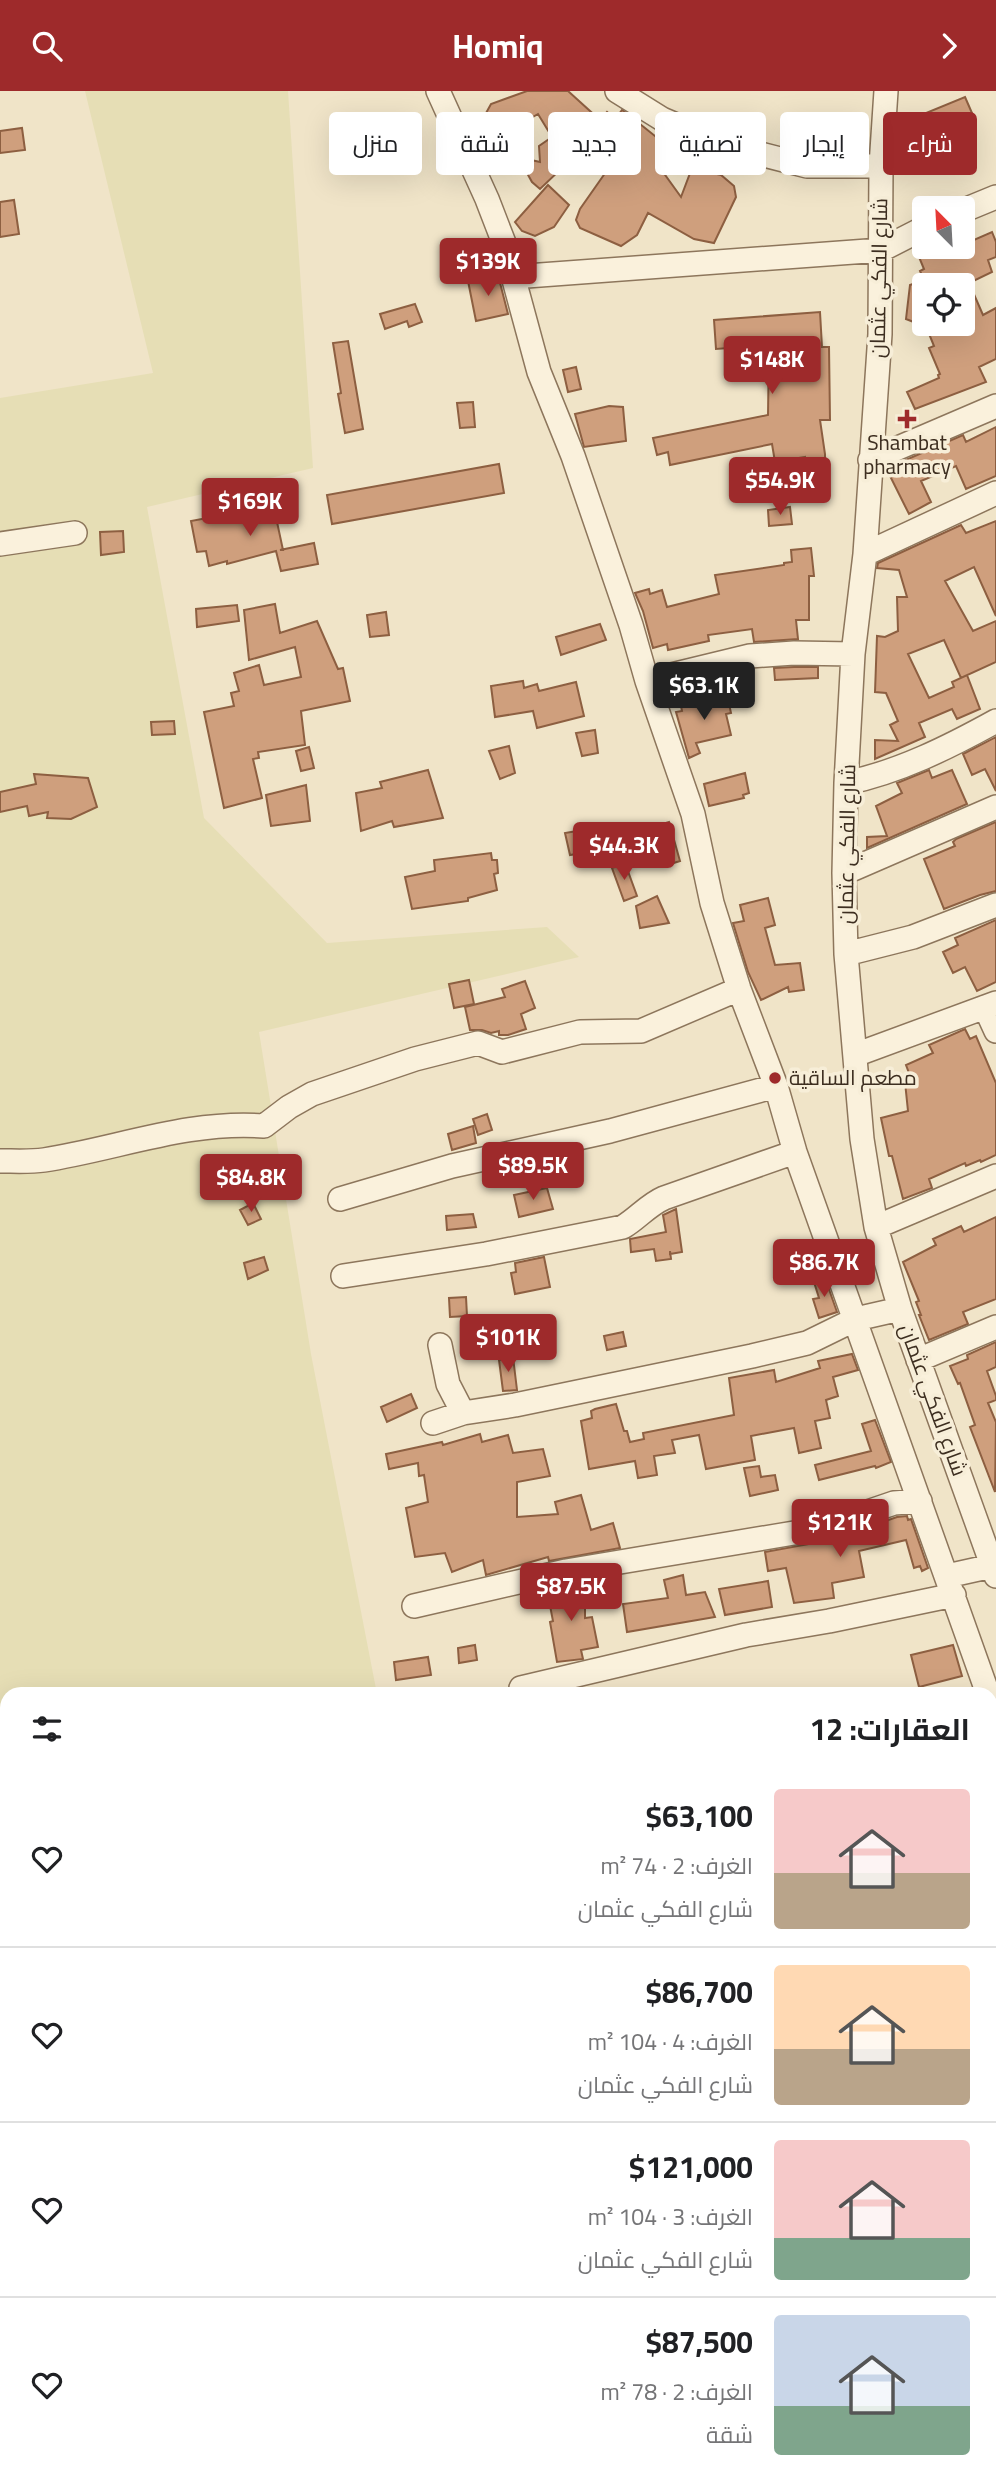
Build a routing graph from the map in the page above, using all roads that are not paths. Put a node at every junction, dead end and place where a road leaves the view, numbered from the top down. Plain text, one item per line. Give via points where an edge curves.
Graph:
1 (438, 91) edge
2 (617, 91) edge
3 (886, 91) edge
4 (647, 99) edge
5 (881, 166) junction
6 (996, 197) edge
7 (975, 206) edge
8 (912, 234) edge
9 (881, 250) junction
10 (513, 277) junction
11 (996, 405) edge
12 (870, 460) junction
13 (996, 493) edge
14 (75, 533) dead end
15 (0, 544) edge
16 (865, 554) junction
17 (853, 654) junction
18 (647, 681) junction
19 (996, 721) edge
20 (846, 783) junction
21 (996, 807) edge
22 (844, 873) junction
23 (996, 905) edge
24 (846, 954) junction
25 (739, 989) junction
26 (991, 1005) edge
27 (996, 1031) edge
28 (855, 1055) junction
29 (776, 1086) junction
30 (795, 1152) junction
31 (0, 1161) edge
32 (996, 1176) edge
33 (340, 1199) dead end
34 (876, 1227) junction
35 (343, 1276) dead end
36 (900, 1309) junction
37 (856, 1319) junction
38 (996, 1327) edge
39 (440, 1345) dead end
40 (918, 1360) junction
41 (463, 1413) junction
42 (433, 1423) dead end
43 (920, 1500) junction
44 (988, 1532) edge
45 (994, 1571) edge
46 (950, 1585) junction
47 (414, 1606) dead end
48 (525, 1687) edge
49 (981, 1687) edge

1 - 10 street via 487,199
2 - 4 street
3 - 5 street, شارع الفكي عثمان
4 - 5 street via 662,119 692,133 783,161 807,166
5 - 9 street, شارع الفكي عثمان
6 - 7 street
8 - 9 street
9 - 10 street
9 - 12 street, شارع الفكي عثمان
10 - 18 street via 539,372 589,501
11 - 12 street
12 - 16 street, شارع الفكي عثمان
13 - 16 street
14 - 15 street
16 - 17 street, شارع الفكي عثمان
17 - 18 street via 750,656
17 - 20 street, شارع الفكي عثمان
18 - 25 street via 693,814 712,903
19 - 20 street via 956,743 873,777
20 - 22 street, شارع الفكي عثمان
21 - 22 street
22 - 24 street, شارع الفكي عثمان
23 - 24 street via 913,937
24 - 28 street, شارع الفكي عثمان
25 - 29 street
25 - 31 street via 647,1030 580,1032 502,1052 478,1043 415,1059 312,1094 264,1126 174,1132 40,1161
26 - 27 street
26 - 28 street
28 - 34 street, شارع الفكي عثمان via 863,1150
29 - 30 street
29 - 33 street via 610,1131 452,1166
30 - 35 street via 664,1198 623,1227
30 - 37 street
32 - 34 street
34 - 36 street, شارع الفكي عثمان
36 - 37 street
36 - 40 street, شارع الفكي عثمان
37 - 41 street via 807,1343
37 - 43 street
38 - 40 street
39 - 41 street via 448,1384
40 - 44 street, شارع الفكي عثمان
41 - 42 street
43 - 46 street
43 - 47 street via 894,1503 818,1529 566,1571
44 - 45 street, شارع الفكي عثمان
45 - 46 street
46 - 48 street via 829,1621 746,1635
46 - 49 street

